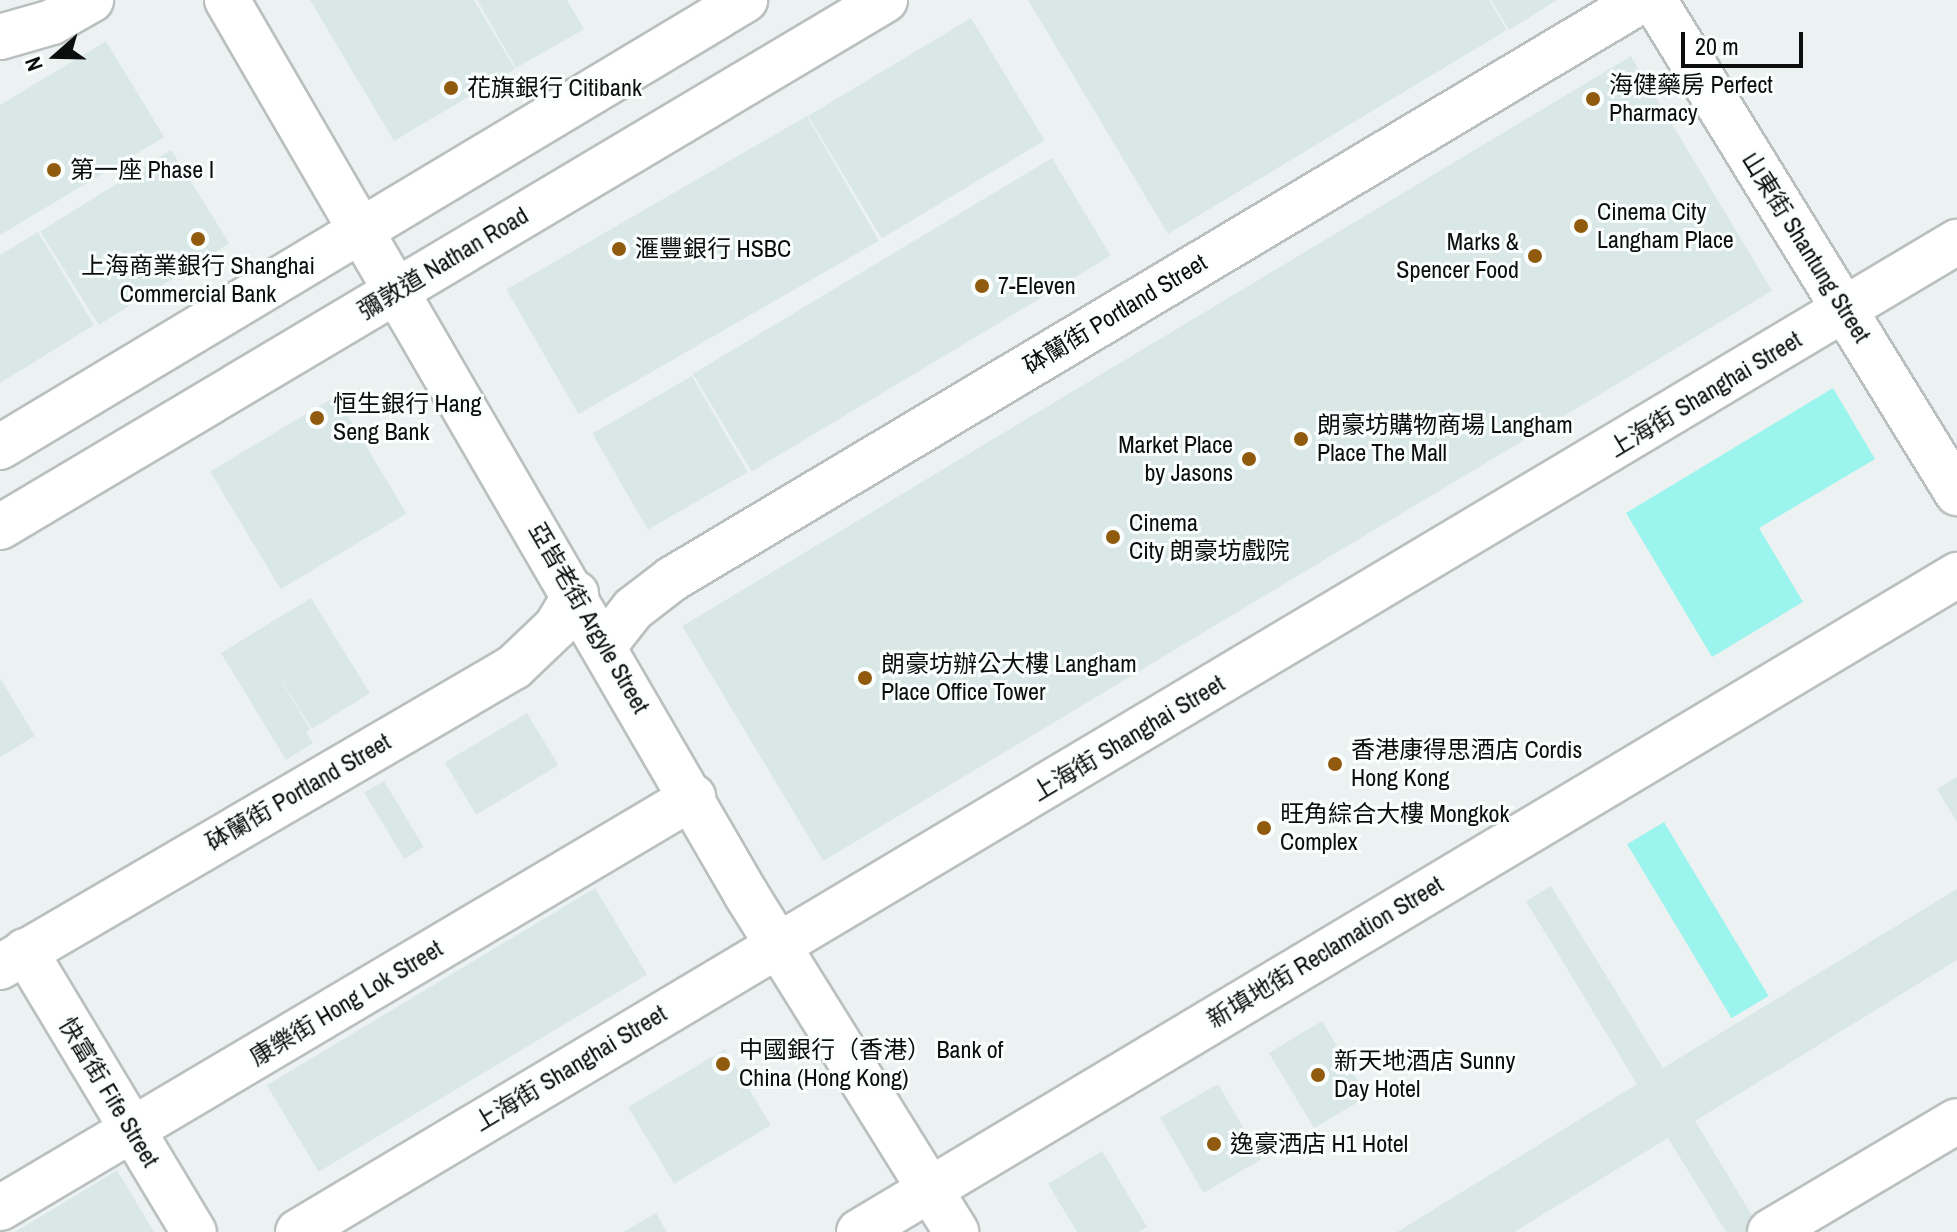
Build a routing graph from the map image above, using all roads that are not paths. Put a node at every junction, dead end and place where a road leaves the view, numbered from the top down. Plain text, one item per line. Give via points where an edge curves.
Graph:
1 (91, 0) edge
2 (227, 0) edge
3 (745, 0) edge
4 (885, 0) edge
5 (1642, 0) edge
6 (1654, 0) edge
7 (15, 23) edge
8 (361, 230) junction
9 (1957, 242) edge
10 (397, 289) junction
11 (1844, 310) junction
12 (0, 447) edge
13 (1957, 493) edge
14 (0, 527) edge
15 (1957, 575) edge
16 (576, 594) junction
17 (604, 646) junction
18 (693, 797) junction
19 (778, 944) junction
20 (13, 959) edge
21 (1957, 1121) edge
22 (132, 1130) junction
23 (931, 1190) junction
24 (0, 1208) edge
25 (880, 1227) edge
26 (194, 1232) edge
27 (298, 1232) edge
28 (956, 1232) edge
29 (1770, 1232) edge

1 - 7 main road via 52,22
2 - 8 main road, 亞皆老街 Argyle Street
3 - 8 main road
4 - 10 main road, 彌敦道 Nathan Road
5 - 17 main road, 砵蘭街 Portland Street via 672,579 633,609
6 - 11 main road, 山東街 Shantung Street
8 - 10 main road, 亞皆老街 Argyle Street
8 - 12 main road
9 - 11 main road, 上海街 Shanghai Street
10 - 14 main road, 彌敦道 Nathan Road
10 - 16 main road, 亞皆老街 Argyle Street
11 - 13 main road, 山東街 Shantung Street
11 - 19 main road, 上海街 Shanghai Street
15 - 23 main road, 新填地街 Reclamation Street
16 - 17 main road, 亞皆老街 Argyle Street
16 - 20 main road, 砵蘭街 Portland Street via 556,627 514,667
17 - 18 main road, 亞皆老街 Argyle Street
18 - 19 main road, 亞皆老街 Argyle Street
18 - 22 main road, 康樂街 Hong Lok Street
19 - 23 main road, 亞皆老街 Argyle Street
19 - 27 main road, 上海街 Shanghai Street
20 - 22 main road, 快富街 Fife Street
21 - 29 main road
22 - 24 main road, 康樂街 Hong Lok Street
22 - 26 main road, 快富街 Fife Street
23 - 25 main road, 新填地街 Reclamation Street
23 - 28 main road, 亞皆老街 Argyle Street

